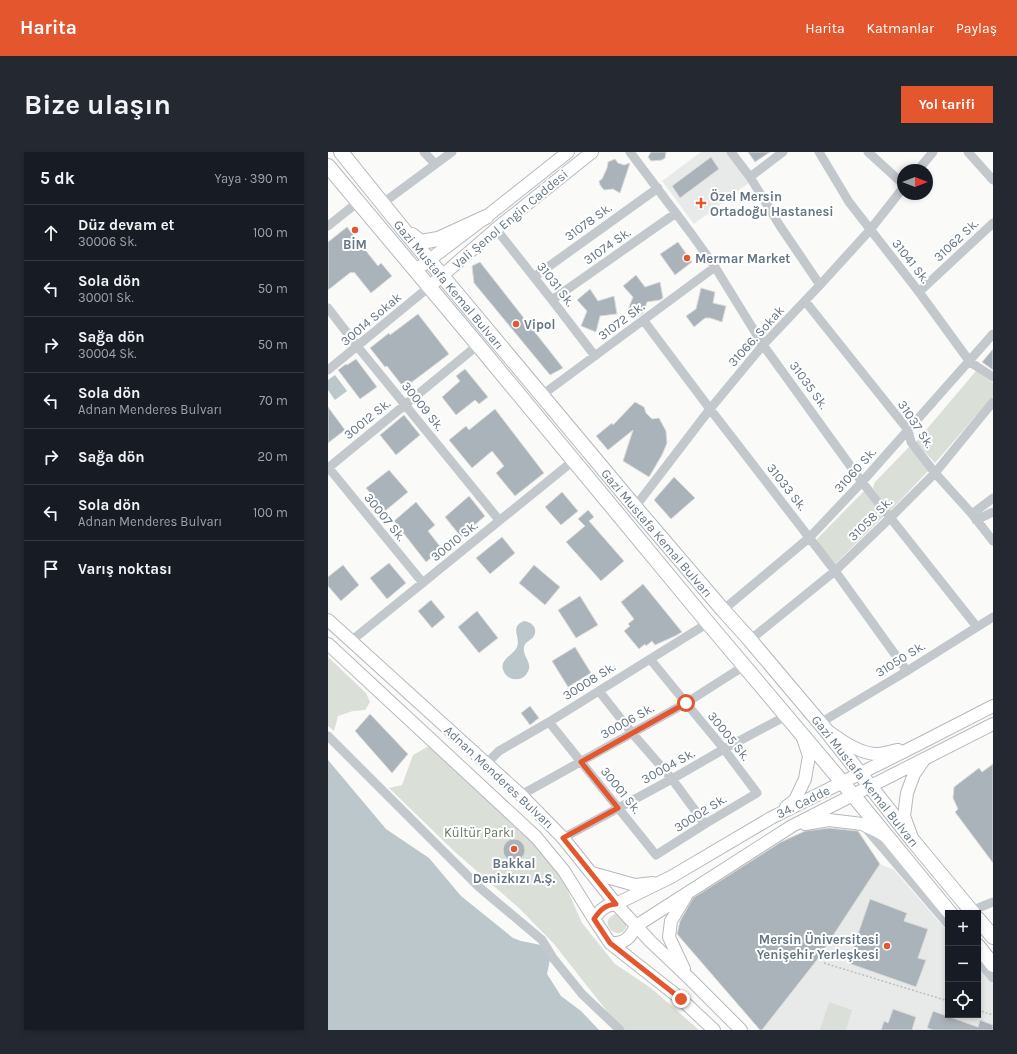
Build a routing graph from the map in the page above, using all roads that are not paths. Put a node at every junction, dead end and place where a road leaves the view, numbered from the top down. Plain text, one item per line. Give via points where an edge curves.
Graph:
1 (341, 152) edge
2 (424, 152) edge
3 (452, 152) edge
4 (568, 152) edge
5 (592, 152) edge
6 (630, 152) edge
7 (731, 152) edge
8 (783, 152) edge
9 (819, 152) edge
10 (868, 152) edge
11 (933, 152) edge
12 (968, 152) edge
13 (435, 164) junction
14 (923, 164) edge
15 (328, 166) edge
16 (750, 177) junction
17 (897, 179) edge
18 (993, 180) edge
19 (658, 188) junction
20 (897, 196) edge
21 (358, 202) junction
22 (383, 203) junction
23 (676, 213) junction
24 (486, 217) junction
25 (993, 223) edge
26 (328, 226) edge
27 (403, 229) junction
28 (496, 229) junction
29 (870, 230) junction
30 (430, 259) junction
31 (715, 267) junction
32 (416, 270) junction
33 (443, 275) junction
34 (534, 277) junction
35 (820, 285) junction
36 (429, 286) junction
37 (919, 292) junction
38 (552, 300) junction
39 (805, 301) junction
40 (328, 308) edge
41 (644, 321) junction
42 (993, 334) edge
43 (763, 344) junction
44 (478, 345) junction
45 (358, 346) junction
46 (595, 356) junction
47 (970, 362) junction
48 (328, 370) edge
49 (993, 377) edge
50 (542, 395) junction
51 (993, 402) edge
52 (405, 405) junction
53 (710, 408) junction
54 (908, 430) junction
55 (573, 461) junction
56 (328, 467) edge
57 (934, 473) junction
58 (862, 482) junction
59 (993, 498) edge
60 (635, 507) junction
61 (993, 512) edge
62 (974, 517) junction
63 (890, 518) junction
64 (499, 520) junction
65 (810, 537) junction
66 (993, 541) edge
67 (835, 571) junction
68 (423, 583) junction
69 (723, 610) junction
70 (993, 617) edge
71 (328, 620) edge
72 (708, 623) junction
73 (977, 626) junction
74 (750, 640) junction
75 (351, 641) junction
76 (328, 644) edge
77 (650, 659) junction
78 (744, 666) junction
79 (907, 671) junction
80 (599, 691) junction
81 (686, 703) junction
82 (993, 706) edge
83 (786, 716) junction
84 (549, 722) junction
85 (993, 724) edge
86 (822, 726) junction
87 (800, 732) junction
88 (632, 733) junction
89 (328, 736) edge
90 (919, 744) junction
91 (724, 749) junction
92 (924, 759) junction
93 (581, 762) junction
94 (486, 764) junction
95 (860, 773) junction
96 (672, 779) junction
97 (842, 782) junction
98 (871, 786) junction
99 (757, 793) joint
100 (521, 795) junction
101 (854, 795) junction
102 (618, 808) junction
103 (770, 818) junction
104 (705, 824) junction
105 (862, 824) junction
106 (792, 826) junction
107 (563, 838) junction
108 (891, 840) junction
109 (914, 842) junction
110 (656, 855) joint
111 (592, 873) junction
112 (671, 877) junction
113 (688, 893) junction
114 (993, 902) edge
115 (616, 904) junction
116 (948, 910) edge
117 (971, 910) edge
118 (980, 910) edge
119 (594, 919) junction
120 (945, 921) edge
121 (981, 922) edge
122 (636, 926) junction
123 (993, 937) edge
124 (610, 943) junction
125 (981, 950) edge
126 (981, 964) edge
127 (993, 965) edge
128 (688, 977) junction
129 (993, 978) edge
130 (620, 1030) edge
131 (714, 1030) edge
132 (741, 1030) edge

1 - 22 highway, Gazi Mustafa Kemal Bulvarı
2 - 13 street
3 - 13 street
4 - 24 main road, Vali Şenol Engin Caddesi
5 - 28 main road, Vali Şenol Engin Caddesi
6 - 19 street, 31035 Sk.
7 - 16 street
8 - 16 street
9 - 29 street, 31041 Sk. via 849,202
10 - 17 street
11 - 14 street
12 - 18 street
13 - 22 street
15 - 21 highway, Gazi Mustafa Kemal Bulvarı
16 - 35 street
19 - 23 street, 31035 Sk.
19 - 34 street, 31078 Sk.
20 - 29 street, 31066. Sokak
21 - 26 street
21 - 32 highway, Gazi Mustafa Kemal Bulvarı
22 - 27 highway, Gazi Mustafa Kemal Bulvarı
23 - 31 street, 31035 Sk.
23 - 38 street, 31074 Sk.
24 - 27 highway via 431,241 421,242
24 - 30 main road, Vali Şenol Engin Caddesi
25 - 37 street, 31062 Sk.
27 - 30 highway, Gazi Mustafa Kemal Bulvarı
28 - 33 main road, Vali Şenol Engin Caddesi
28 - 34 street, 31031 Sk.
29 - 35 street, 31066. Sokak
29 - 37 street, 31041 Sk.
30 - 32 main road, Vali Şenol Engin Caddesi
30 - 33 highway, Gazi Mustafa Kemal Bulvarı
31 - 41 street, 31072 Sk.
31 - 43 street, 31035 Sk.
32 - 36 highway, Gazi Mustafa Kemal Bulvarı
33 - 36 main road, Vali Şenol Engin Caddesi
33 - 50 highway, Gazi Mustafa Kemal Bulvarı
34 - 38 street, 31031 Sk.
35 - 39 street, 31066. Sokak
36 - 44 highway, Gazi Mustafa Kemal Bulvarı
36 - 45 street, 30014 Sokak
37 - 47 street, 31041 Sk.
38 - 46 street, 31031 Sk.
39 - 43 street, 31066. Sokak
39 - 54 street, 31037 Sk.
40 - 45 street, 30009 Sk.
41 - 46 street, 31072 Sk.
41 - 53 street, 31033 Sk.
42 - 47 street, 31060 Sk.
43 - 53 street, 31066. Sokak
43 - 58 street, 31035 Sk.
44 - 52 street, 30012 Sk.
44 - 55 highway, Gazi Mustafa Kemal Bulvarı
45 - 48 street, 30014 Sokak
45 - 52 street, 30009 Sk.
46 - 50 street, 31072 Sk.
47 - 49 street, 31041 Sk.
47 - 54 street, 31060 Sk.
50 - 60 highway, Gazi Mustafa Kemal Bulvarı
51 - 57 street, 31058 Sk.
52 - 56 street, 30012 Sk.
52 - 64 street, 30009 Sk.
53 - 60 street, 31066. Sokak
53 - 65 street, 31033 Sk.
54 - 57 street, 31037 Sk. via 911,442
54 - 58 street, 31060 Sk.
55 - 64 street, 30010 Sk.
55 - 72 highway, Gazi Mustafa Kemal Bulvarı
56 - 68 street, 30007 Sk.
57 - 62 street, 31037 Sk.
57 - 63 street, 31058 Sk.
58 - 63 street, 31035 Sk.
58 - 65 street, 31060 Sk.
59 - 62 street
60 - 69 highway, Gazi Mustafa Kemal Bulvarı
61 - 62 street
62 - 66 street, 31037 Sk.
63 - 67 street, 31058 Sk.
63 - 73 street, 31035 Sk.
64 - 68 street, 30010 Sk.
65 - 67 street, 31033 Sk.
65 - 69 street, 31060 Sk.
67 - 74 street, 31058 Sk.
67 - 79 street, 31033 Sk.
68 - 75 street, 30010 Sk.
69 - 74 highway, Gazi Mustafa Kemal Bulvarı
70 - 73 street, 31050 Sk.
71 - 75 main road, Adnan Menderes Bulvarı
72 - 77 street, 30008 Sk.
72 - 78 highway, Gazi Mustafa Kemal Bulvarı
73 - 79 street, 31050 Sk.
74 - 86 highway, Gazi Mustafa Kemal Bulvarı
75 - 94 main road, Adnan Menderes Bulvarı
76 - 119 main road, Adnan Menderes Bulvarı via 536,837 564,871
77 - 80 street, 30008 Sk.
77 - 81 street, 30005 Sk.
78 - 81 street, 30006 Sk.
78 - 83 highway, Gazi Mustafa Kemal Bulvarı
79 - 86 street, 31050 Sk.
80 - 84 street, 30008 Sk.
80 - 88 street
81 - 88 street, 30006 Sk.
81 - 91 street, 30005 Sk.
82 - 90 main road, 34. Cadde
83 - 87 highway, Gazi Mustafa Kemal Bulvarı
83 - 91 street, 30004 Sk.
84 - 93 street, 30001 Sk.
84 - 94 street, 30008 Sk. via 499,751
85 - 92 main road, 34. Cadde
86 - 90 main road via 859,751 878,754
86 - 95 highway, Gazi Mustafa Kemal Bulvarı
87 - 97 highway, Gazi Mustafa Kemal Bulvarı
87 - 103 main road via 809,756 805,779 795,800
88 - 93 street, 30006 Sk.
88 - 96 street
89 - 130 street via 479,887 542,940 582,994
90 - 95 main road, 34. Cadde
91 - 96 street, 30004 Sk.
91 - 99 street, 30005 Sk.
92 - 98 main road, 34. Cadde
92 - 109 main road via 914,774 907,793 904,816
93 - 100 street, 30006 Sk.
93 - 102 street, 30001 Sk.
94 - 100 main road, Adnan Menderes Bulvarı
95 - 97 main road, 34. Cadde
95 - 98 highway, Gazi Mustafa Kemal Bulvarı
96 - 102 street, 30004 Sk.
96 - 104 street
97 - 101 highway, Gazi Mustafa Kemal Bulvarı
97 - 103 main road, 34. Cadde
98 - 101 main road, 34. Cadde
98 - 109 highway, Gazi Mustafa Kemal Bulvarı
99 - 104 street, 30002 Sk.
100 - 107 main road, Adnan Menderes Bulvarı
101 - 106 main road, 34. Cadde
101 - 108 highway, Gazi Mustafa Kemal Bulvarı
102 - 107 street, 30004 Sk.
102 - 110 street, 30001 Sk.
103 - 112 main road, 34. Cadde
104 - 110 street, 30002 Sk.
105 - 106 main road via 829,820
105 - 108 main road
105 - 120 street
106 - 113 main road, 34. Cadde
107 - 111 main road, Adnan Menderes Bulvarı
108 - 116 highway, Gazi Mustafa Kemal Bulvarı
109 - 117 highway, Gazi Mustafa Kemal Bulvarı
111 - 112 main road via 635,884 652,883
111 - 115 main road, Adnan Menderes Bulvarı
112 - 115 main road, 34. Cadde
113 - 122 main road, 34. Cadde
113 - 128 main road via 671,921 668,938
114 - 118 street
115 - 119 main road via 604,907
115 - 122 main road, Adnan Menderes Bulvarı
119 - 124 main road, Adnan Menderes Bulvarı
121 - 123 highway, Gazi Mustafa Kemal Bulvarı
122 - 124 main road via 623,942
122 - 128 main road, Adnan Menderes Bulvarı
124 - 131 main road, Adnan Menderes Bulvarı via 681,999
125 - 127 highway
126 - 129 street
128 - 132 main road, Adnan Menderes Bulvarı

